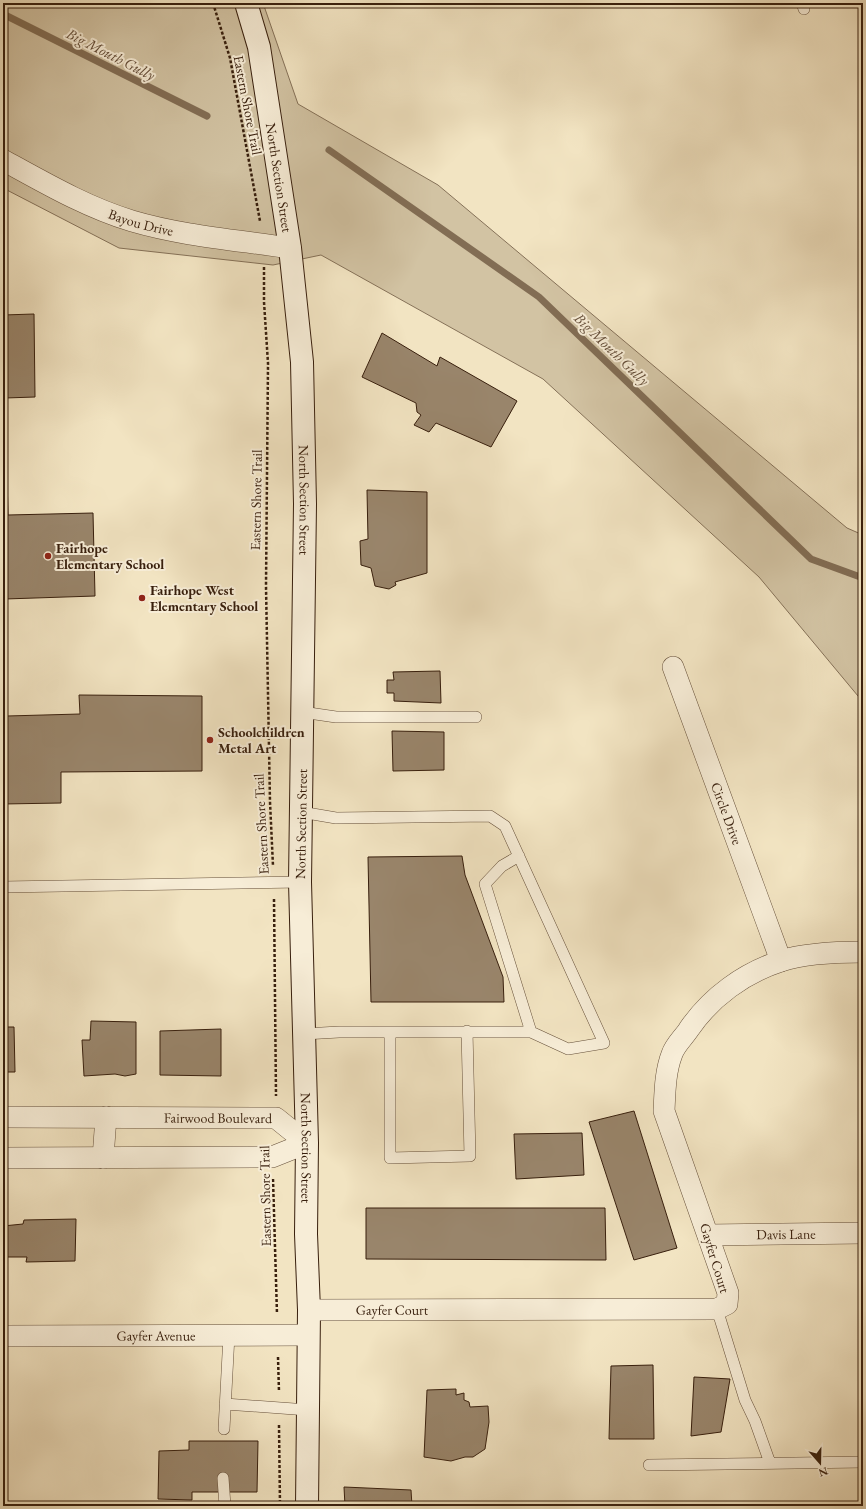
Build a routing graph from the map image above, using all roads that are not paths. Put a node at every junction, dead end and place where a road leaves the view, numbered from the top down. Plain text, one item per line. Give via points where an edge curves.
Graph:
1 (246, 3) edge
2 (3, 160) edge
3 (290, 248) junction
4 (673, 667) dead end
5 (302, 712) junction
6 (476, 717) dead end
7 (301, 812) junction
8 (519, 856) junction
9 (300, 882) junction
10 (3, 886) edge
11 (863, 952) edge
12 (781, 961) junction
13 (467, 1031) junction
14 (531, 1032) junction
15 (390, 1033) junction
16 (304, 1034) junction
17 (3, 1117) edge
18 (106, 1117) junction
19 (307, 1143) junction
20 (3, 1158) edge
21 (103, 1158) junction
22 (863, 1233) edge
23 (708, 1234) junction
24 (717, 1309) junction
25 (309, 1310) junction
26 (229, 1335) junction
27 (308, 1335) junction
28 (3, 1336) edge
29 (225, 1404) junction
30 (308, 1410) junction
31 (224, 1429) dead end
32 (863, 1462) edge
33 (770, 1463) junction
34 (649, 1465) dead end
35 (223, 1478) dead end
36 (225, 1506) edge
37 (307, 1506) edge

1 - 3 main road, North Section Street via 259,47
2 - 3 street, Bayou Drive via 81,203 132,221 181,232
3 - 5 main road, North Section Street via 302,362 305,512
4 - 12 street, Circle Drive
5 - 6 lane via 336,717
5 - 7 main road, North Section Street
7 - 8 lane via 336,818 490,816 505,826
7 - 9 main road, North Section Street
8 - 14 lane via 502,866 485,884
8 - 14 lane via 604,1043 568,1049
9 - 10 lane
9 - 16 main road, North Section Street
11 - 12 street, Gayfer Court via 843,952
12 - 23 street, Gayfer Court via 753,973 723,991 702,1010 672,1053 665,1084 664,1112
13 - 14 lane
13 - 15 lane
13 - 15 lane via 470,1156 390,1158
15 - 16 lane
16 - 19 main road, North Section Street
17 - 18 street, Fairwood Boulevard
18 - 19 street, Fairwood Boulevard via 276,1118
18 - 21 street
19 - 21 street via 272,1157
19 - 25 main road, North Section Street via 306,1234
20 - 21 street
22 - 23 street, Davis Lane
23 - 24 street, Gayfer Court via 728,1293 727,1304
24 - 25 street, Gayfer Court
24 - 33 lane via 742,1392
25 - 27 main road, North Section Street
26 - 27 street, Gayfer Avenue
26 - 28 street, Gayfer Avenue
26 - 29 lane
27 - 30 main road, North Section Street
29 - 30 lane
29 - 31 lane
30 - 37 main road, North Section Street
32 - 33 lane
33 - 34 lane
35 - 36 lane

